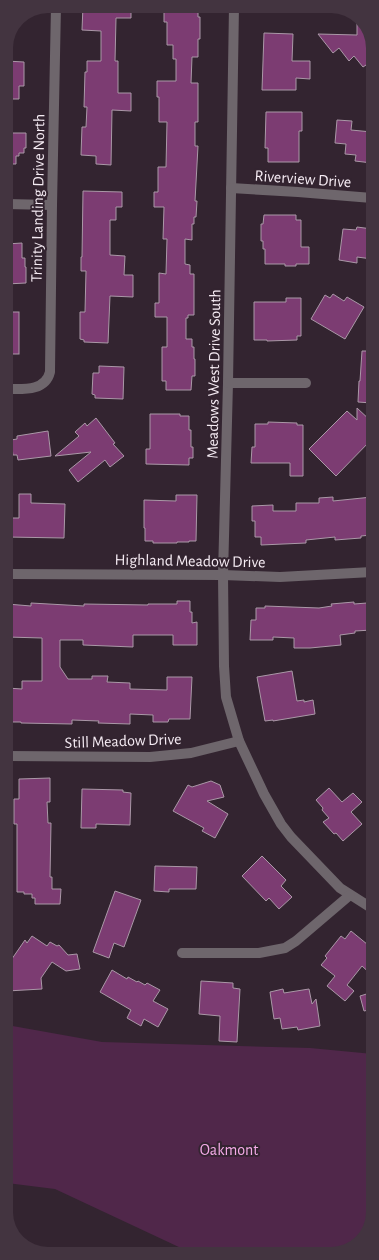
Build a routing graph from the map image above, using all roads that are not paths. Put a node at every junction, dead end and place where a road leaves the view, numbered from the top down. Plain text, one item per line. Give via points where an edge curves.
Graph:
1 (56, 13) edge
2 (234, 13) edge
3 (231, 188) junction
4 (366, 198) edge
5 (13, 204) edge
6 (52, 205) junction
7 (228, 383) junction
8 (306, 383) dead end
9 (13, 389) edge
10 (366, 572) edge
11 (13, 574) edge
12 (223, 575) junction
13 (239, 741) junction
14 (13, 756) edge
15 (350, 895) junction
16 (366, 905) edge
17 (182, 952) dead end

1 - 6 street, Trinity Landing Drive North
2 - 3 street, Meadows West Drive South
3 - 4 street, Riverview Drive
3 - 7 street, Meadows West Drive South
5 - 6 street
6 - 9 street, Trinity Landing Drive North via 49,378 39,386
7 - 8 street
7 - 12 street, Meadows West Drive South
10 - 12 street, Highland Meadow Drive via 280,577
11 - 12 street, Highland Meadow Drive
12 - 13 street, Meadows West Drive South via 226,697
13 - 14 street, Still Meadow Drive via 191,753 150,757
13 - 15 street, Meadows West Drive South via 264,794 291,838
15 - 16 street, Meadows West Drive South
15 - 17 street via 296,942 285,948 259,953

